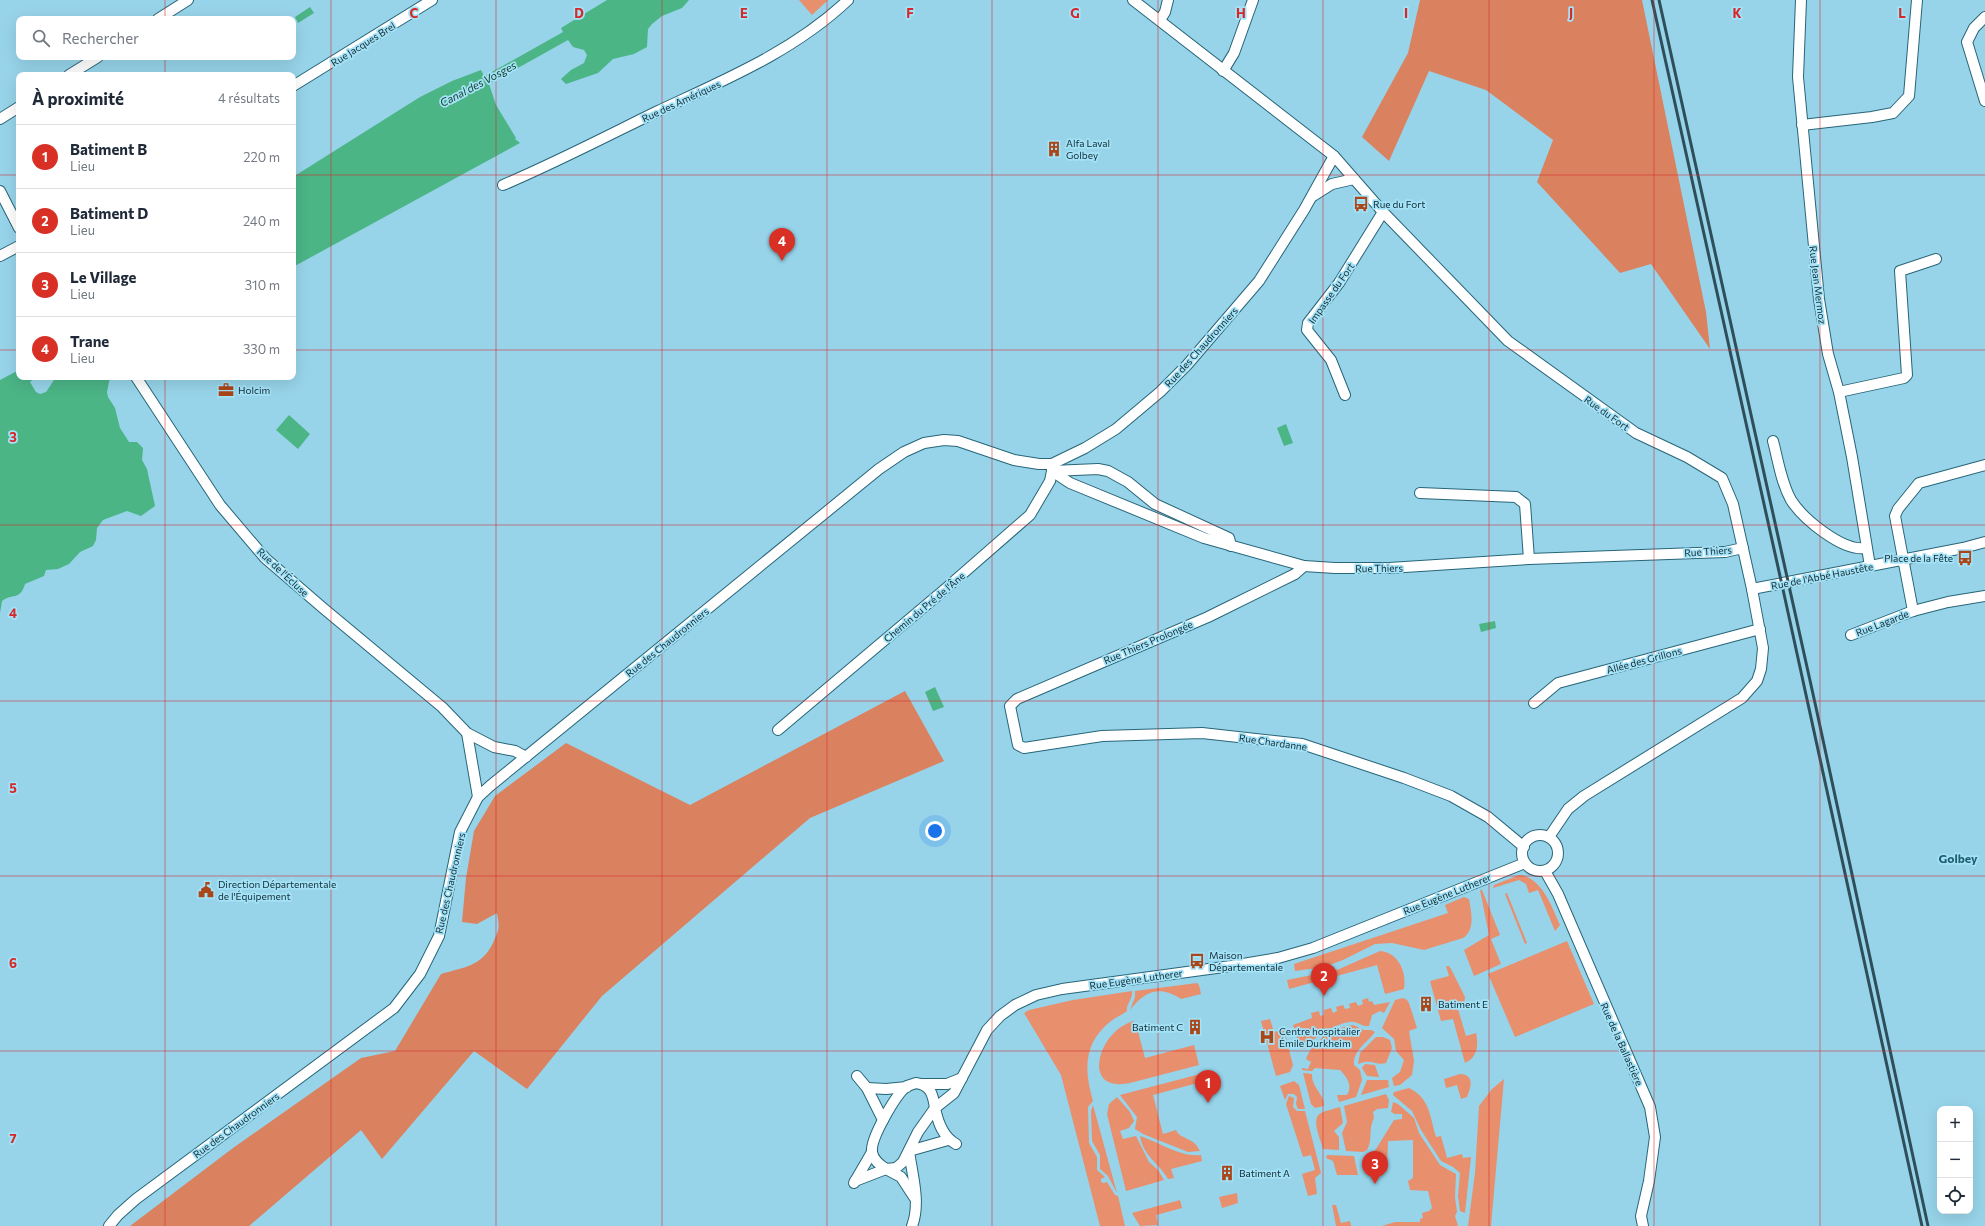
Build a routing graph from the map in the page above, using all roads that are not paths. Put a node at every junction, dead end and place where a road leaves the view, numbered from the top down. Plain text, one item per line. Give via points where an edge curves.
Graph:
1 (188, 0) edge
2 (432, 0) edge
3 (848, 0) edge
4 (1133, 0) edge
5 (1168, 0) edge
6 (1253, 0) edge
7 (1801, 0) edge
8 (1917, 0) edge
9 (163, 16) edge
10 (1985, 17) edge
11 (1160, 20) junction
12 (93, 60) edge
13 (1223, 71) junction
14 (74, 72) edge
15 (296, 84) edge
16 (1985, 100) edge
17 (16, 109) edge
18 (0, 119) edge
19 (1802, 125) junction
20 (1334, 156) junction
21 (1354, 179) junction
22 (503, 185) dead end
23 (0, 191) edge
24 (1311, 198) junction
25 (1383, 212) junction
26 (16, 222) edge
27 (16, 248) edge
28 (0, 256) edge
29 (1936, 259) dead end
30 (138, 380) edge
31 (1839, 392) junction
32 (1345, 395) dead end
33 (1773, 441) dead end
34 (1985, 465) edge
35 (1052, 467) junction
36 (1420, 493) dead end
37 (1985, 542) edge
38 (1231, 546) junction
39 (1743, 548) junction
40 (1866, 548) junction
41 (1529, 559) junction
42 (1904, 560) junction
43 (1304, 566) junction
44 (1870, 566) junction
45 (1752, 589) junction
46 (1985, 596) edge
47 (1913, 611) junction
48 (1760, 629) junction
49 (1851, 635) dead end
50 (1534, 703) dead end
51 (1013, 728) joint
52 (778, 730) dead end
53 (467, 733) junction
54 (526, 757) junction
55 (478, 797) junction
56 (1549, 837) junction
57 (1524, 847) junction
58 (1525, 863) junction
59 (1545, 871) junction
60 (857, 1076) dead end
61 (962, 1078) junction
62 (921, 1084) junction
63 (907, 1087) junction
64 (867, 1088) junction
65 (935, 1108) junction
66 (883, 1120) junction
67 (909, 1151) junction
68 (872, 1152) junction
69 (886, 1169) junction
70 (914, 1197) junction
71 (109, 1226) edge
72 (912, 1226) edge
73 (1643, 1226) edge

1 - 9 street
2 - 15 street, Rue Jacques Brel
3 - 22 street, Rue des Amériques via 829,18 791,46
4 - 11 street, Rue du Fort
5 - 11 street
6 - 13 street via 1234,53
7 - 19 street, Rue Jean Mermoz via 1798,77
8 - 19 street via 1909,96 1893,113
10 - 16 street via 1974,28 1967,42
11 - 13 street, Rue du Fort
12 - 14 street
13 - 20 street, Rue du Fort
17 - 18 street
19 - 31 street, Rue Jean Mermoz via 1819,299 1828,354
20 - 21 street, Rue du Fort
20 - 24 street, Rue des Chaudronniers
21 - 24 street, Rue des Chaudronniers via 1332,184
21 - 25 street, Rue du Fort
23 - 26 street
24 - 35 street, Rue des Chaudronniers via 1259,281 1187,365 1116,429
25 - 32 street, Impasse du Fort via 1339,283 1308,323 1307,330 1331,360
25 - 39 street, Rue du Fort via 1508,341 1636,432 1722,478 1733,504
27 - 28 street
29 - 31 street via 1900,271 1907,375 1904,378
30 - 53 street, Rue de l'Écluse via 220,505 265,558 442,707
31 - 40 street, Rue Jean Mermoz
33 - 40 street via 1791,500 1803,514 1828,535 1848,546
34 - 42 street, Rue Lagarde via 1919,482 1895,516
35 - 38 street, Rue Thiers via 1076,485 1204,538
35 - 38 street via 1108,471 1128,482 1155,504 1229,538
35 - 52 street, Chemin du Pré de l'Âne via 1050,481 1030,515
35 - 54 street, Rue des Chaudronniers via 1014,460 958,441 944,440 924,444 904,452 873,474
36 - 41 street via 1516,497 1525,504
37 - 42 street, Rue de l'Abbé Haustête
38 - 43 street, Rue Thiers
39 - 41 street, Rue Thiers via 1725,552
39 - 45 street, Rue du Fort
40 - 44 street, Rue Jean Mermoz
41 - 43 street, Rue Thiers via 1389,568
42 - 44 street, Rue de l'Abbé Haustête
42 - 47 street, Rue Lagarde
43 - 51 street, Rue Thiers Prolongée via 1295,574 1208,617 1017,699 1010,706
44 - 45 street, Rue de l'Abbé Haustête
45 - 48 street
46 - 47 street, Rue Lagarde
47 - 49 street, Rue Lagarde
48 - 50 street, Allée des Grillons via 1558,683
48 - 56 street via 1763,648 1761,669 1757,681 1742,698 1584,796 1568,809
51 - 57 street, Rue Chardanne via 1018,745 1024,748 1102,736 1194,733 1302,744 1451,796 1488,817
53 - 54 street, Rue de l'Écluse via 494,747 515,751
53 - 55 street
54 - 55 street, Rue des Chaudronniers
55 - 71 street, Rue des Chaudronniers via 460,832 439,936 420,974 394,1008 136,1199
56 - 57 street via 1531,838
56 - 59 street via 1554,841 1558,852 1555,864
57 - 58 street via 1522,855
58 - 59 street via 1534,870
58 - 61 street, Rue Eugène Lutherer via 1313,948 1278,958 1062,989 1036,995 1015,1005 987,1030
59 - 73 street, Rue de la Ballastière via 1558,894 1650,1107 1655,1137 1641,1216
60 - 64 street
61 - 62 street via 947,1084
61 - 65 street, Rue Eugène Lutherer via 954,1093
62 - 63 street via 916,1083
62 - 65 street via 930,1090
63 - 64 street
63 - 66 street
64 - 66 street
65 - 67 street, Rue Eugène Lutherer via 918,1132
65 - 67 street via 938,1123 952,1142
66 - 68 street
67 - 69 street, Rue Eugène Lutherer via 900,1165
67 - 70 street via 915,1178
68 - 69 street via 876,1161
68 - 69 street, Rue Eugène Lutherer via 854,1183
69 - 70 street via 900,1177
70 - 72 street via 915,1212

